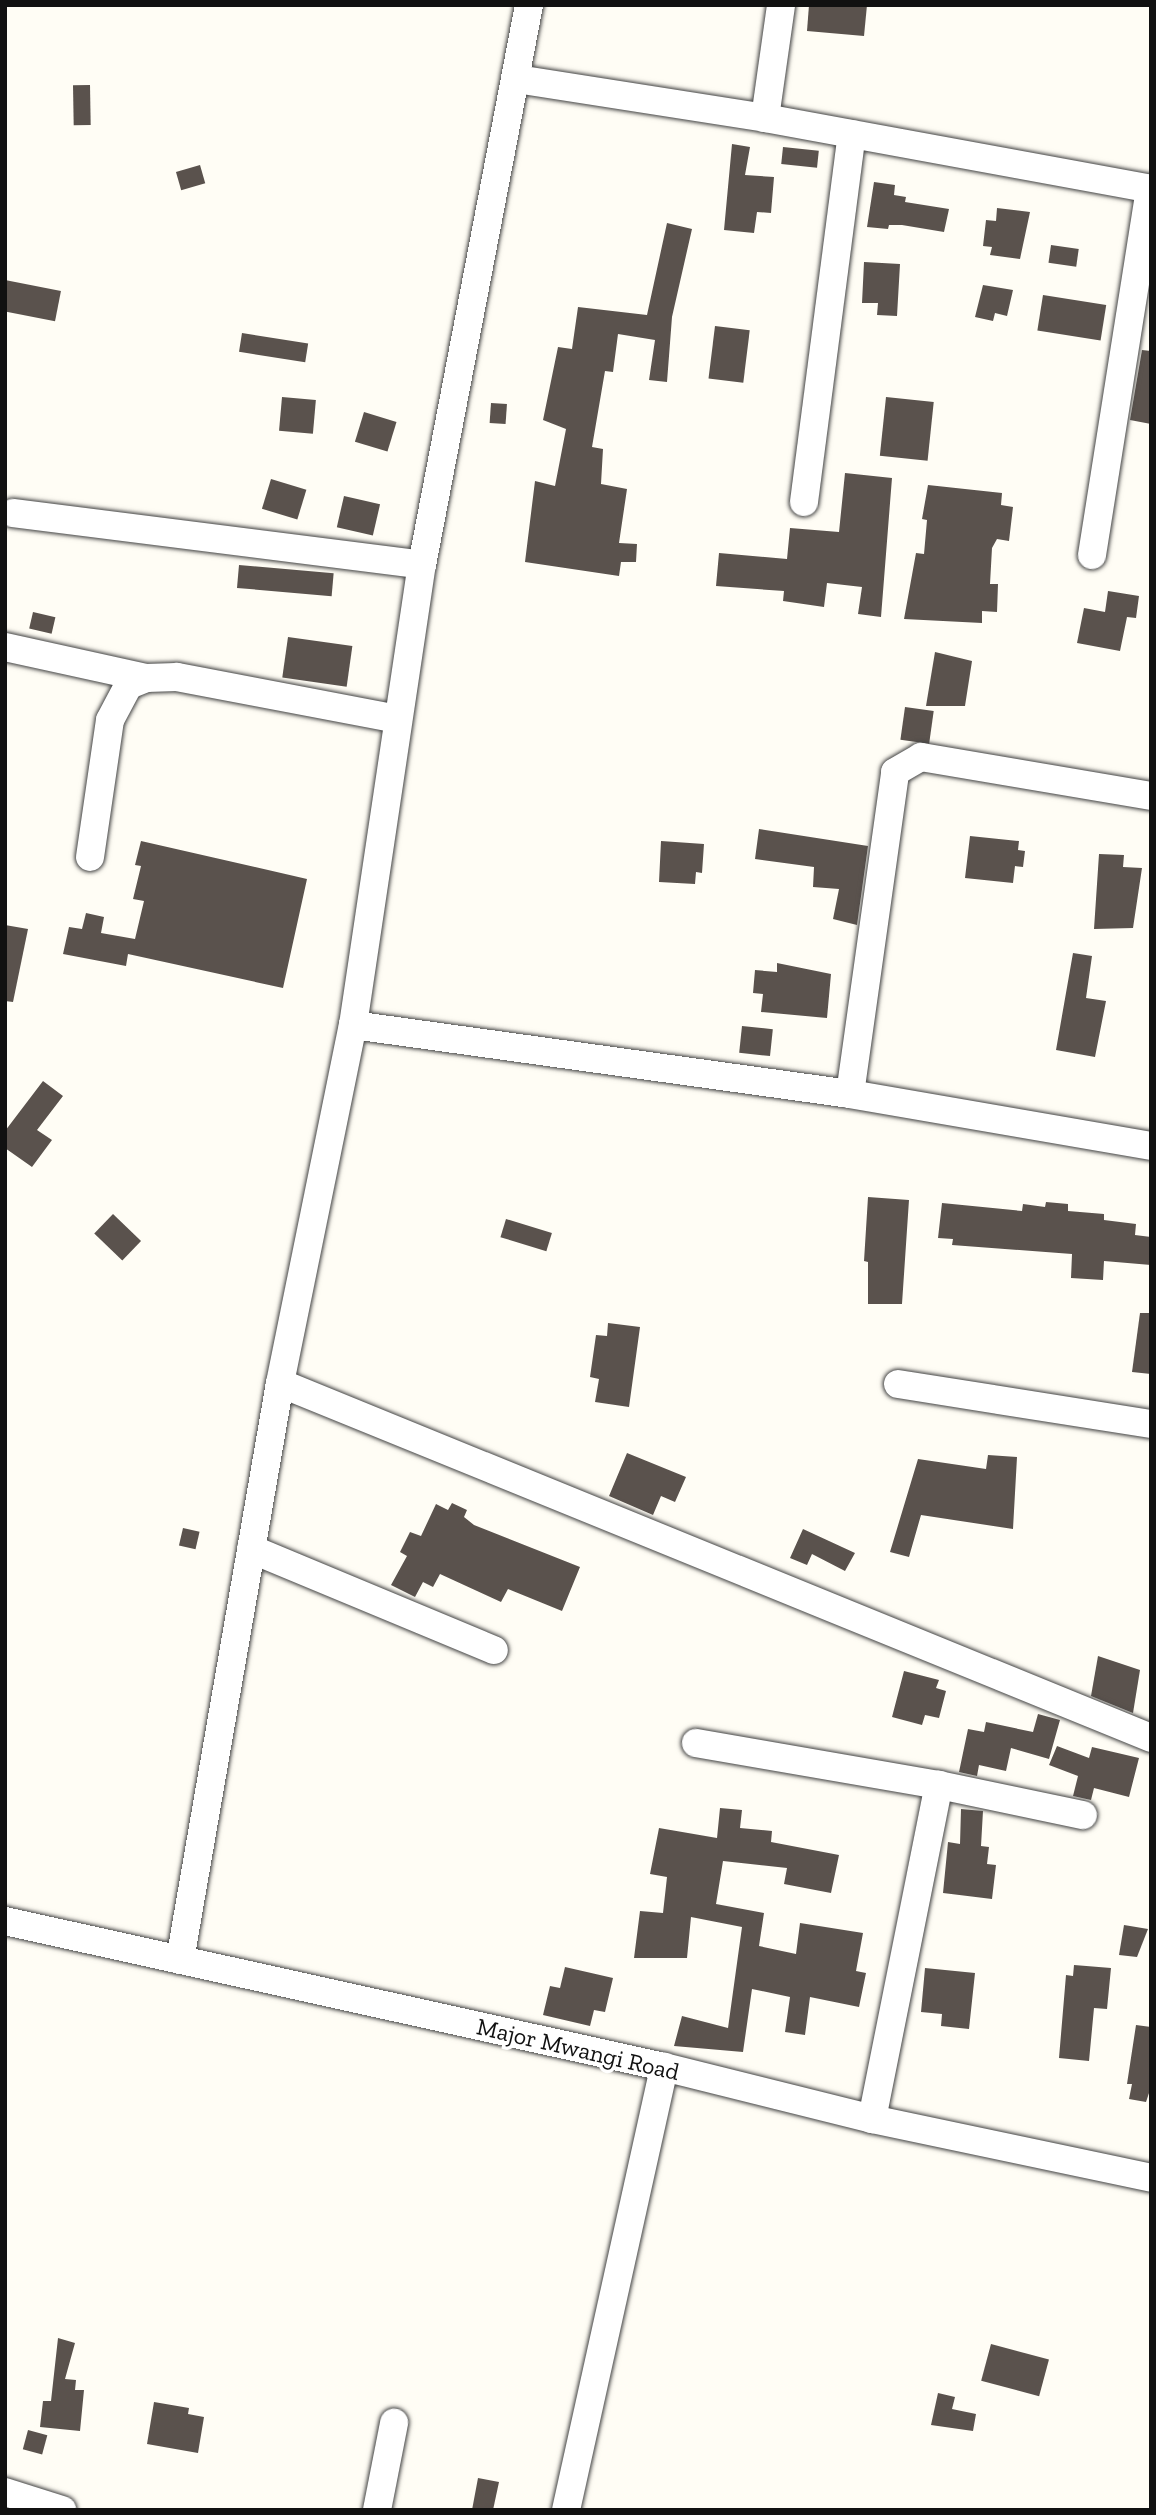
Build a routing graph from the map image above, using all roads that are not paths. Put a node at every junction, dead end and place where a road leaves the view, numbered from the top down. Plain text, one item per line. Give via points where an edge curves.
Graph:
1 (529, 5) edge
2 (781, 5) edge
3 (517, 79) junction
4 (765, 118) junction
5 (852, 134) junction
6 (1150, 189) edge
7 (804, 502) dead end
8 (13, 513) dead end
9 (1092, 555) dead end
10 (422, 565) junction
11 (5, 647) edge
12 (146, 678) junction
13 (397, 719) junction
14 (1151, 796) edge
15 (90, 857) dead end
16 (353, 1025) junction
17 (850, 1094) junction
18 (1151, 1146) edge
19 (280, 1382) junction
20 (898, 1384) dead end
21 (1151, 1424) edge
22 (251, 1549) junction
23 (494, 1650) dead end
24 (1151, 1738) edge
25 (696, 1743) dead end
26 (939, 1785) junction
27 (1083, 1815) dead end
28 (5, 1921) edge
29 (180, 1961) junction
30 (664, 2067) junction
31 (872, 2119) junction
32 (1151, 2178) edge
33 (394, 2423) dead end
34 (5, 2492) edge
35 (62, 2510) edge
36 (377, 2510) edge
37 (566, 2510) edge

1 - 3 street
2 - 4 street
3 - 4 street
3 - 10 street
4 - 5 street
5 - 6 street
5 - 7 street
6 - 9 street
8 - 10 street
10 - 13 street
11 - 12 street
12 - 13 street via 177,677
12 - 15 street via 129,685 110,720
13 - 16 street
14 - 17 street via 921,757 895,772
16 - 17 street
16 - 19 street
17 - 18 street
19 - 22 street
19 - 24 street
20 - 21 street
22 - 23 street
22 - 29 street
25 - 26 street
26 - 27 street
26 - 31 street
28 - 29 street, Major Mwangi Road
29 - 30 street, Major Mwangi Road
30 - 31 street, Major Mwangi Road
30 - 37 street
31 - 32 street, Major Mwangi Road
33 - 36 street
34 - 35 street

